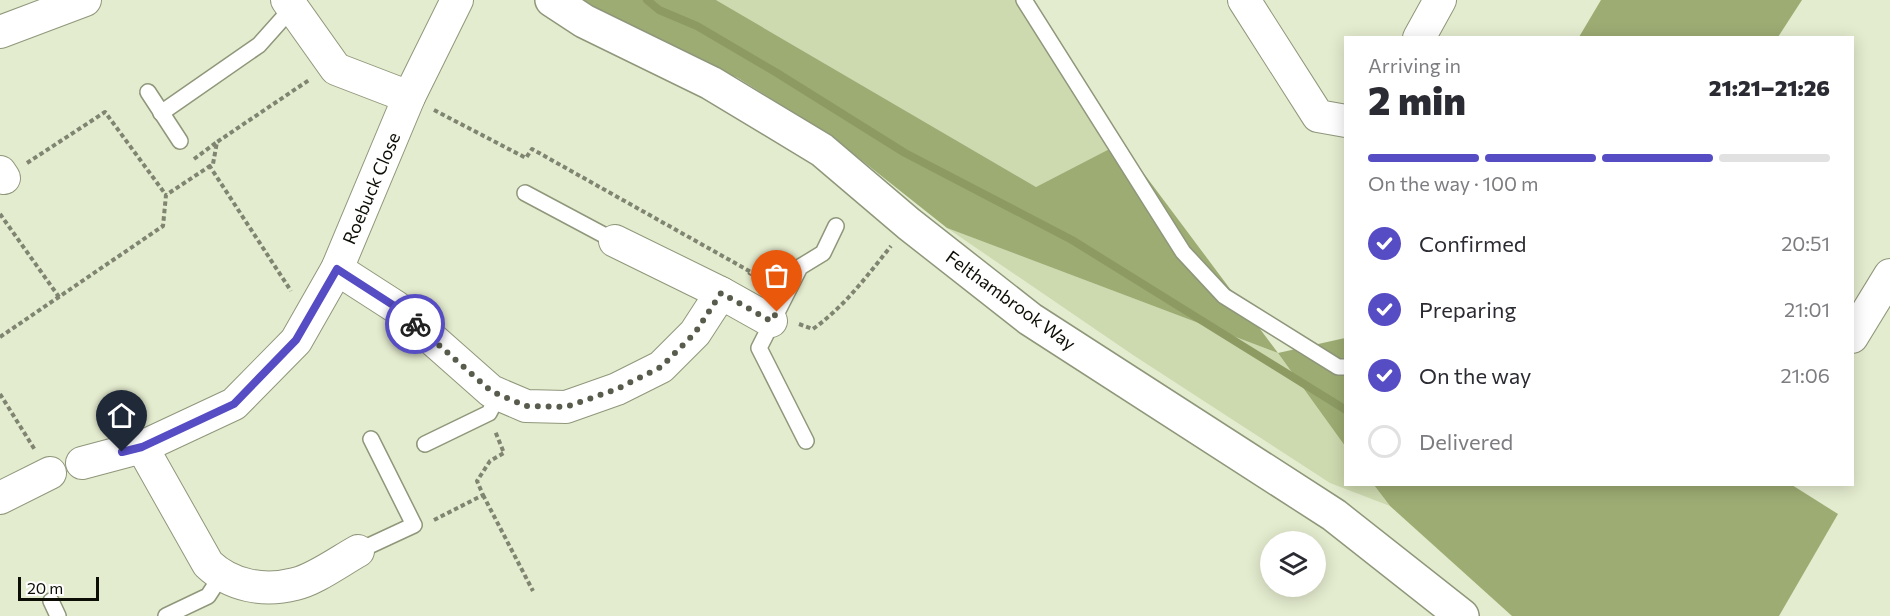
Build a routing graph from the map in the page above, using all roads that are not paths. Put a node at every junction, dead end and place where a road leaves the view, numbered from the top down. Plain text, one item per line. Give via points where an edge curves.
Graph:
1 (85, 0) edge
2 (457, 0) edge
3 (552, 0) edge
4 (1024, 0) edge
5 (1244, 0) edge
6 (1440, 0) edge
7 (290, 4) edge
8 (0, 32) edge
9 (1420, 36) edge
10 (148, 92) dead end
11 (409, 97) junction
12 (161, 113) junction
13 (1344, 121) edge
14 (180, 141) dead end
15 (525, 193) dead end
16 (836, 226) dead end
17 (615, 240) joint
18 (337, 269) junction
19 (1890, 275) edge
20 (729, 297) junction
21 (774, 316) junction
22 (1854, 334) edge
23 (1344, 367) edge
24 (494, 404) junction
25 (371, 439) dead end
26 (806, 441) dead end
27 (424, 444) dead end
28 (142, 447) junction
29 (82, 463) dead end
30 (50, 473) road end
31 (0, 498) edge
32 (358, 551) joint
33 (221, 576) junction
34 (51, 601) dead end
35 (58, 616) edge
36 (166, 616) edge
37 (1462, 616) edge

1 - 8 street
2 - 11 street, Roebuck Close
3 - 37 street, Felthambrook Way via 584,21 711,83 822,150 1029,319 1334,515
4 - 23 lane via 1183,252 1224,296 1338,367
5 - 13 street via 1318,116
6 - 9 street
7 - 11 street via 336,69
7 - 12 lane via 259,45
10 - 12 lane
11 - 18 street, Roebuck Close
12 - 14 lane
15 - 17 lane
16 - 21 lane via 822,253 800,267
17 - 20 street
18 - 24 street via 396,307 491,391
18 - 28 street, Roebuck Close via 296,340 234,404
19 - 22 street
20 - 21 street
20 - 24 street via 661,367 617,389 566,407
21 - 26 lane via 759,348
24 - 27 lane
25 - 32 lane via 414,525
28 - 29 street, Roebuck Close
28 - 33 street via 208,564
30 - 31 street
32 - 33 street via 296,584 255,588
33 - 36 lane via 208,596
34 - 35 lane

